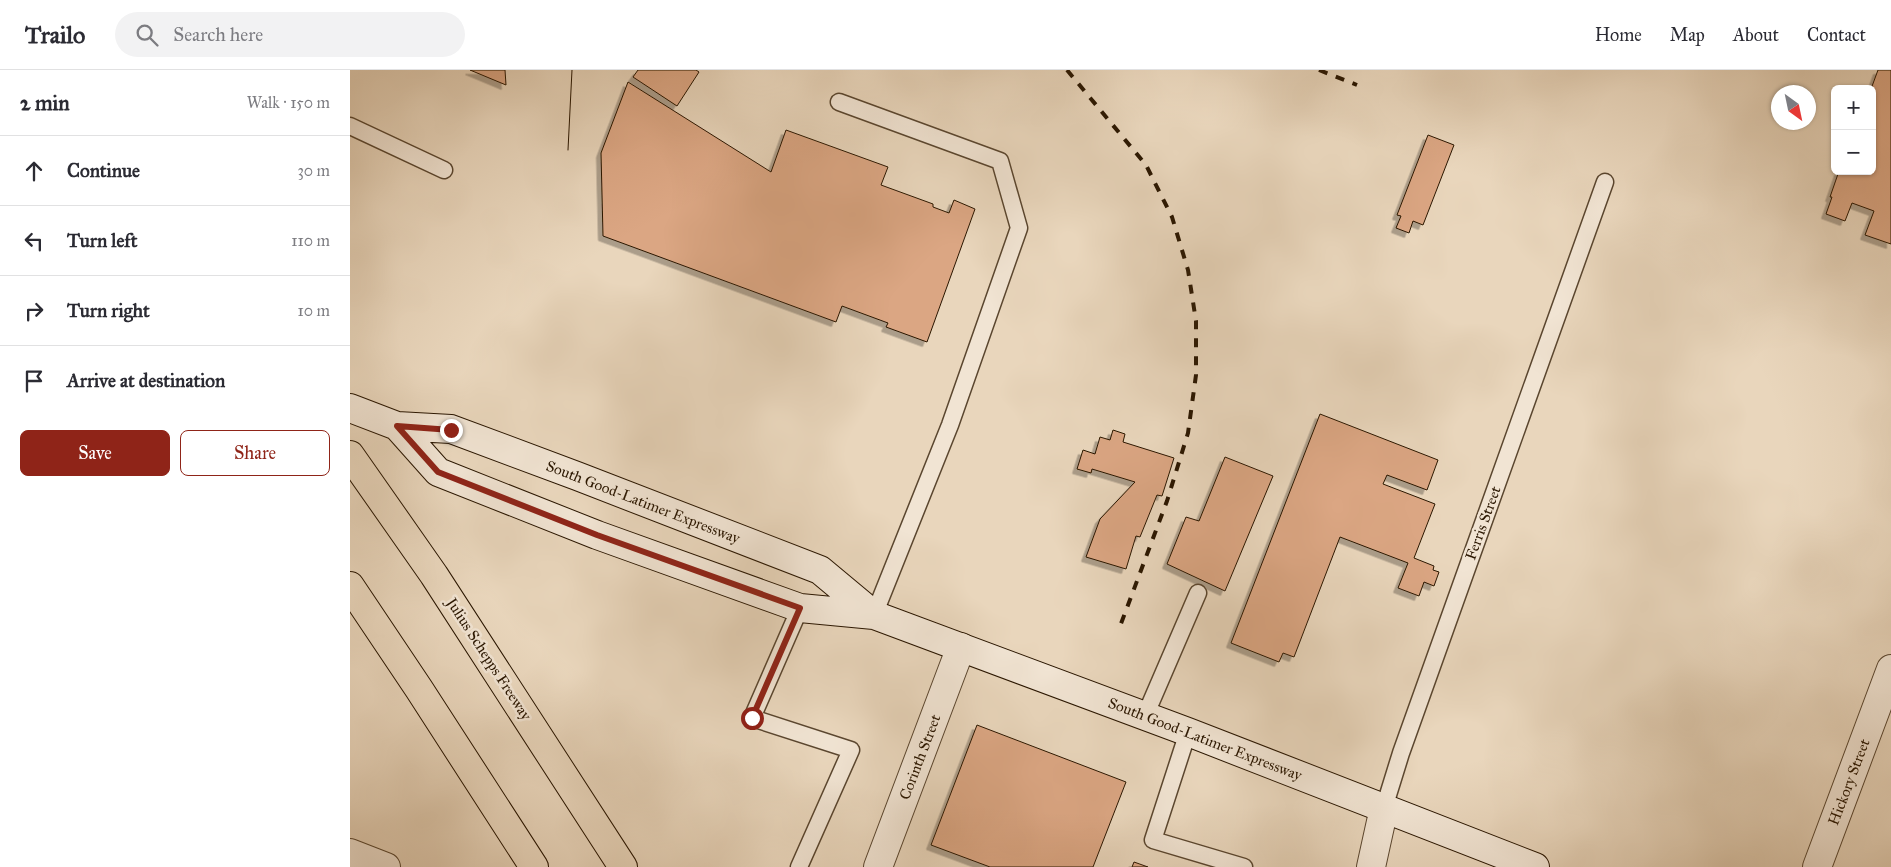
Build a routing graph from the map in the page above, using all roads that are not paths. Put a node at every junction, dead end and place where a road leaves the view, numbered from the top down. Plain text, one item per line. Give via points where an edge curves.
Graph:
1 (839, 102) dead end
2 (350, 126) edge
3 (444, 170) dead end
4 (1604, 182) dead end
5 (350, 408) edge
6 (397, 426) junction
7 (350, 455) edge
8 (350, 586) edge
9 (1198, 593) dead end
10 (800, 608) junction
11 (874, 615) junction
12 (961, 647) junction
13 (1891, 669) edge
14 (1145, 716) junction
15 (1188, 732) junction
16 (1384, 808) junction
17 (350, 853) edge
18 (386, 867) edge
19 (534, 867) edge
20 (623, 867) edge
21 (799, 867) edge
22 (878, 867) edge
23 (1244, 867) edge
24 (1371, 867) edge
25 (1535, 867) edge
26 (1817, 867) edge

1 - 11 lane via 1000,161 1019,228 950,425
2 - 3 lane
4 - 16 lane, Ferris Street via 1401,752
5 - 6 main road, South Good-Latimer Expressway
6 - 10 main road, South Good-Latimer Expressway via 438,472 597,535
6 - 11 main road, South Good-Latimer Expressway via 451,430 820,570
7 - 20 highway, Julius Schepps Freeway via 434,575
8 - 19 highway
9 - 14 lane
10 - 11 main road, South Good-Latimer Expressway
10 - 21 lane via 752,718 852,750
11 - 12 main road, South Good-Latimer Expressway
12 - 14 main road, South Good-Latimer Expressway
12 - 22 main road, Corinth Street
13 - 26 main road, Hickory Street
14 - 15 main road, South Good-Latimer Expressway
15 - 16 main road, South Good-Latimer Expressway
15 - 23 lane via 1153,840
16 - 24 main road, Ferris Street
16 - 25 main road, South Good-Latimer Expressway
17 - 18 main road

